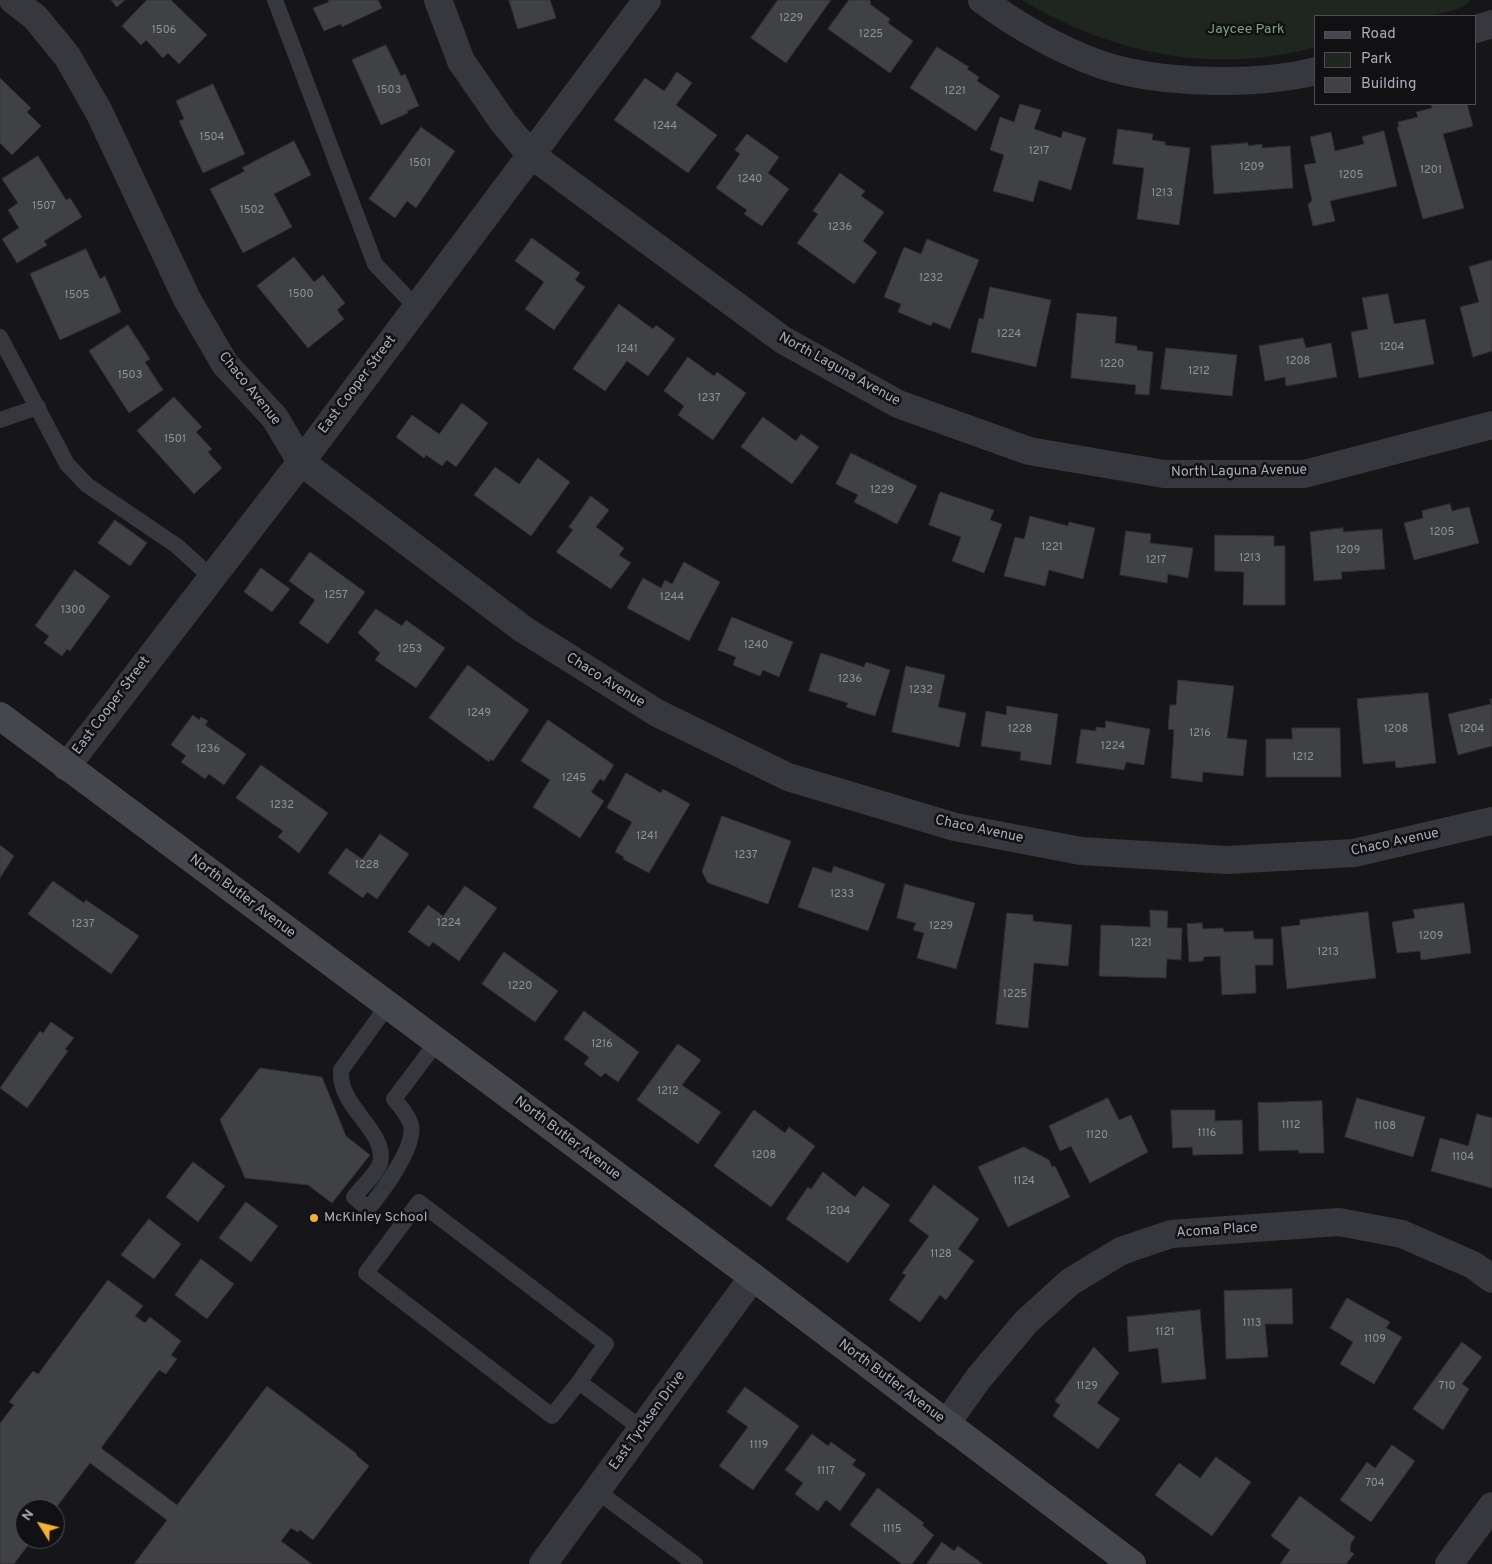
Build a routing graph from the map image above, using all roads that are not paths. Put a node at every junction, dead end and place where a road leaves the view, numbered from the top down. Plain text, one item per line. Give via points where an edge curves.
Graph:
1 (13, 0) edge
2 (276, 0) edge
3 (438, 0) edge
4 (647, 0) edge
5 (982, 0) edge
6 (1492, 24) edge
7 (1477, 29) edge
8 (1314, 71) edge
9 (530, 154) junction
10 (416, 307) junction
11 (0, 337) edge
12 (38, 407) junction
13 (0, 420) edge
14 (1492, 425) edge
15 (301, 462) junction
16 (211, 577) junction
17 (0, 716) edge
18 (66, 767) junction
19 (1492, 821) edge
20 (388, 1005) junction
21 (436, 1042) junction
22 (754, 1277) junction
23 (1492, 1279) edge
24 (578, 1382) junction
25 (946, 1424) junction
26 (642, 1429) junction
27 (597, 1491) junction
28 (1492, 1506) edge
29 (543, 1564) edge
30 (695, 1564) edge
31 (1132, 1564) edge
32 (1449, 1564) edge

1 - 15 street, Chaco Avenue via 35,17 67,56 99,112 192,307 225,364 275,418
2 - 10 lane via 375,264
3 - 9 street, North Laguna Avenue via 461,60 503,122
4 - 9 street, East Cooper Street
5 - 8 street via 1054,45 1103,65 1126,70 1199,81 1268,79
6 - 7 street
9 - 10 street, East Cooper Street
9 - 14 street, North Laguna Avenue via 783,340 898,404 1029,451 1164,474 1304,474
10 - 15 street, East Cooper Street
11 - 12 lane
12 - 13 lane
12 - 16 lane via 67,464 87,484 177,546
15 - 16 street, East Cooper Street
15 - 19 street, Chaco Avenue via 523,629 657,713 788,777 946,825 1081,851 1226,860 1354,853
16 - 18 street, East Cooper Street
17 - 18 main road, North Butler Avenue
18 - 20 main road, North Butler Avenue
20 - 21 main road, North Butler Avenue
20 - 21 lane via 341,1070 340,1081 346,1098 380,1144 380,1164 354,1198 368,1209 384,1189 407,1145 411,1127 405,1112 394,1099
21 - 22 main road, North Butler Avenue
22 - 25 main road, North Butler Avenue
22 - 26 street, East Tycksen Drive
23 - 25 street, Acoma Place via 1473,1265 1402,1234 1339,1222 1171,1234 1121,1251 1070,1282 1026,1322 978,1379
24 - 24 lane via 606,1344 419,1202 366,1273 552,1416
24 - 26 lane
25 - 31 main road, North Butler Avenue
26 - 27 street, East Tycksen Drive
27 - 29 street, East Tycksen Drive
27 - 30 lane
28 - 32 street

